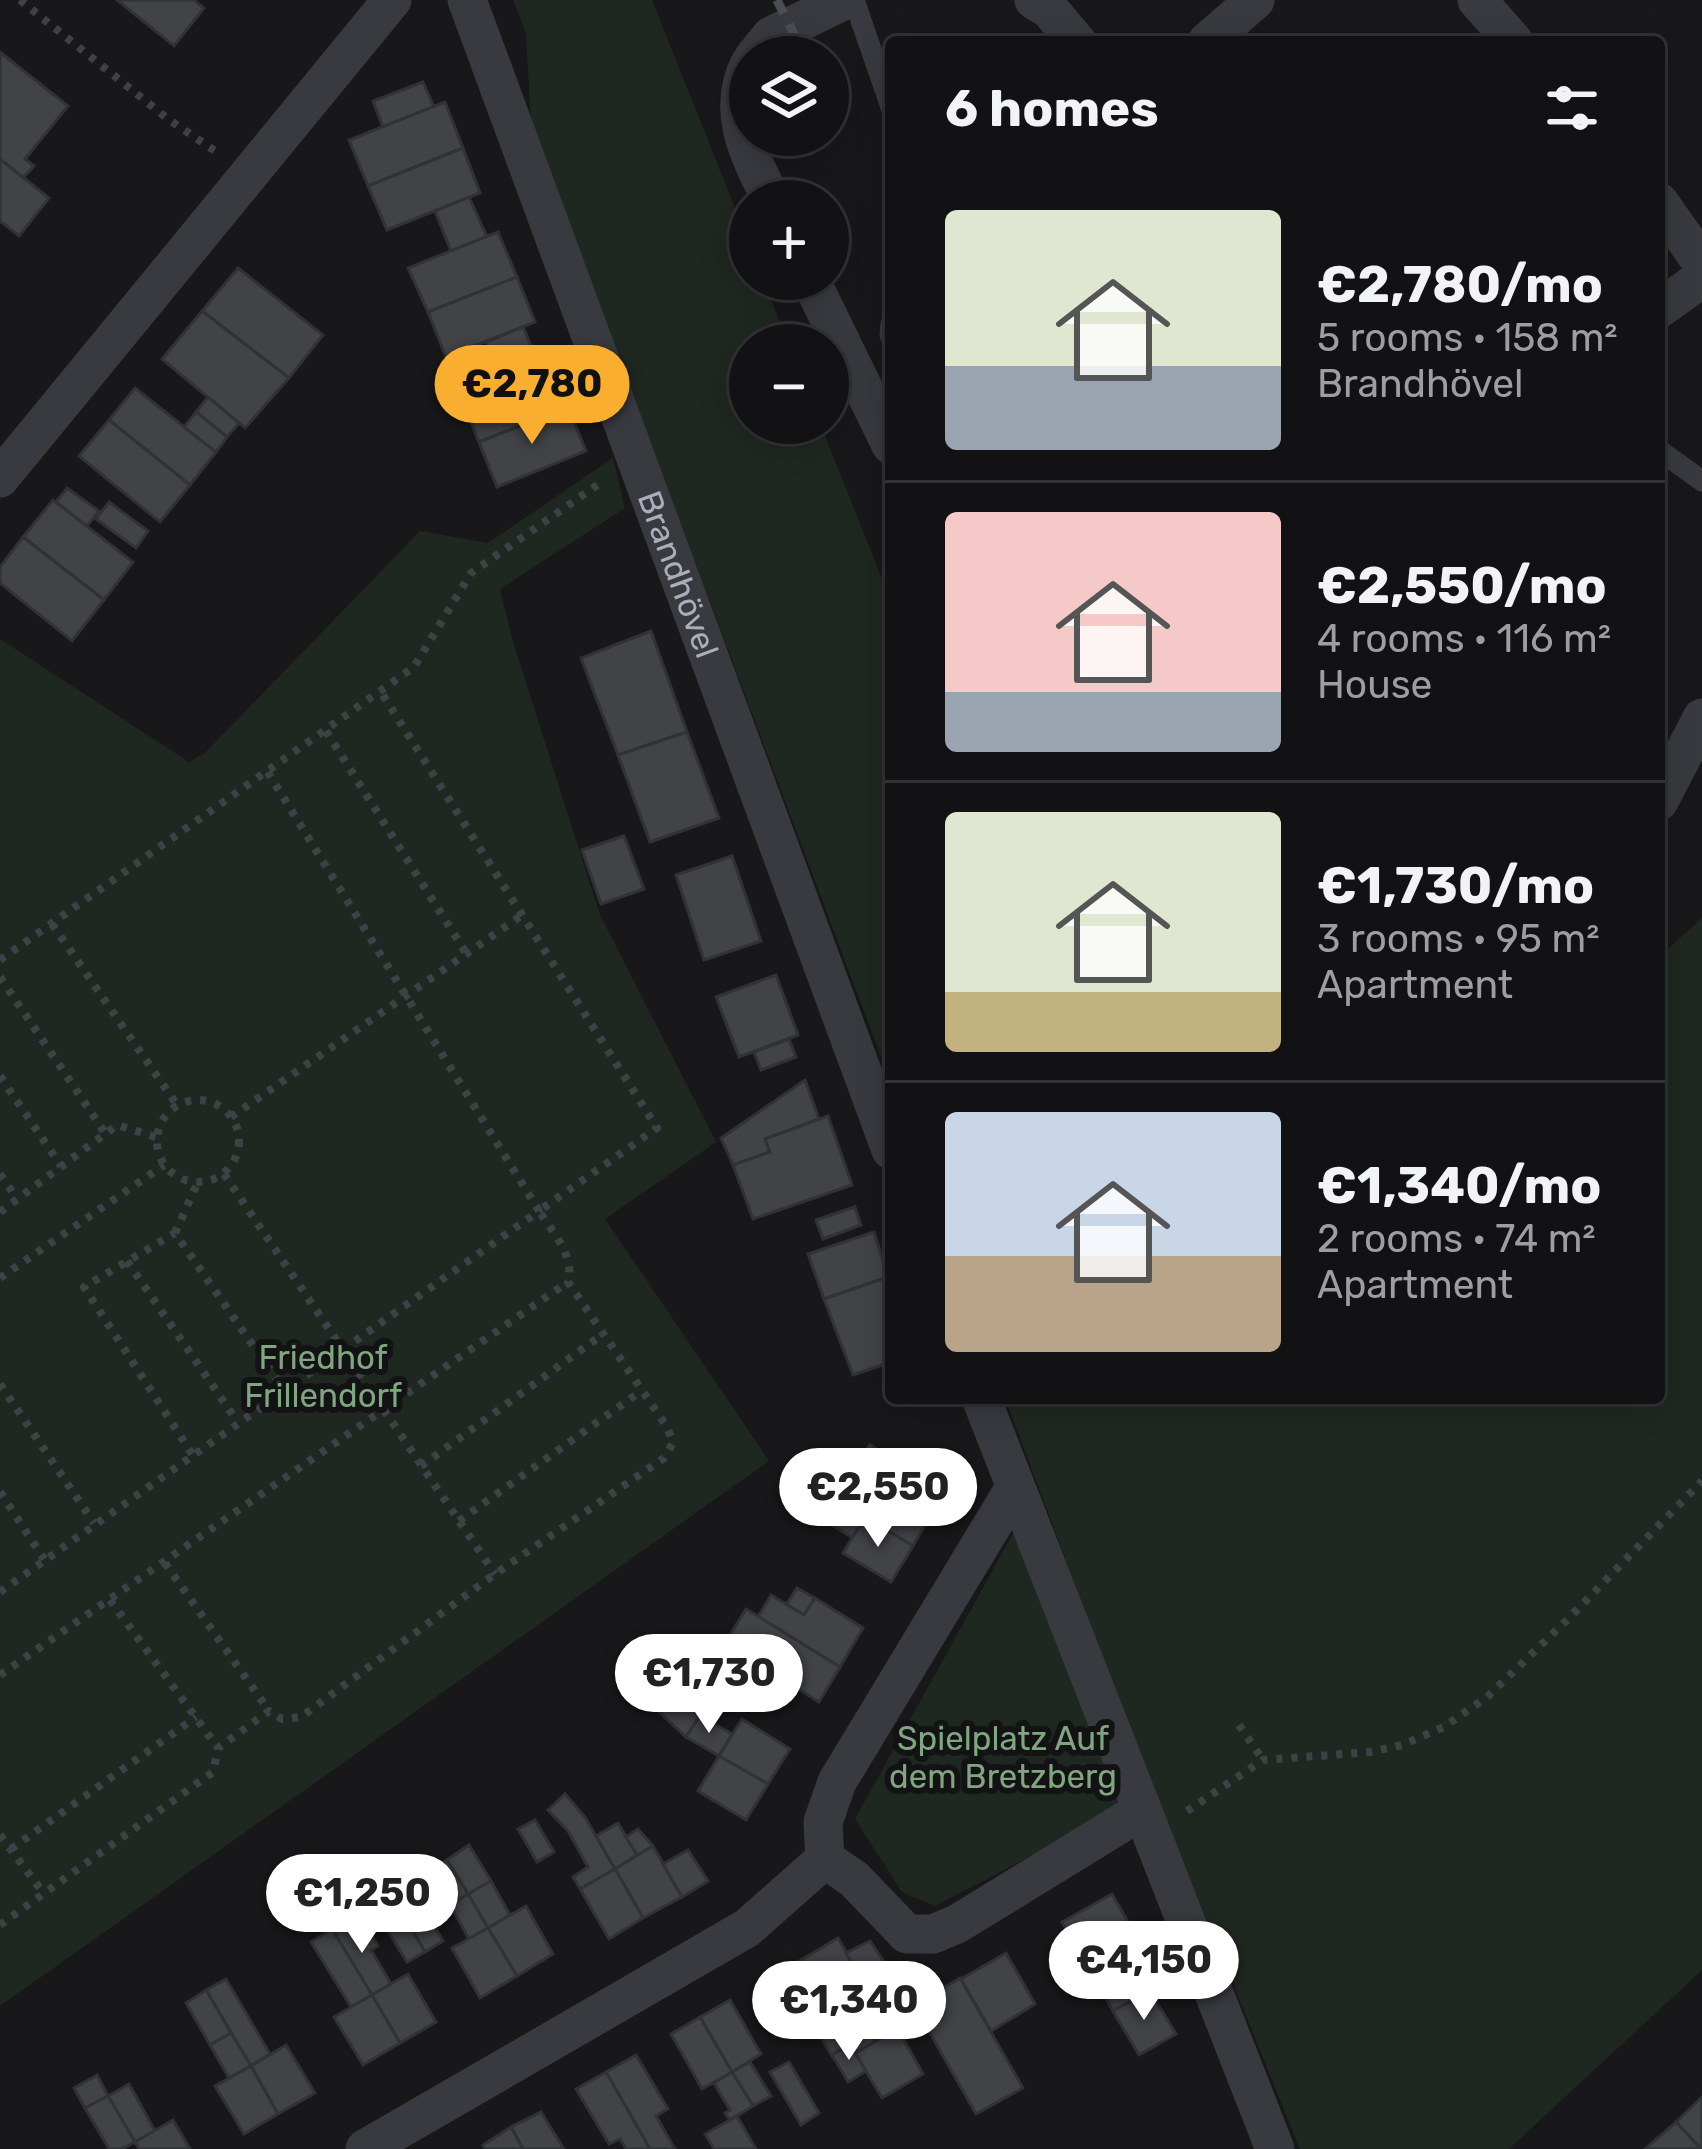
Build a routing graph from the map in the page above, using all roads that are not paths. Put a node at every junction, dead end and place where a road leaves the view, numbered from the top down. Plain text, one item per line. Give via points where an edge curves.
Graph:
1 (392, 0) edge
2 (467, 0) edge
3 (849, 0) edge
4 (1034, 0) edge
5 (1255, 0) edge
6 (1477, 0) edge
7 (771, 36) edge
8 (1072, 36) edge
9 (1223, 36) edge
10 (1509, 36) edge
11 (885, 92) edge
12 (1665, 208) edge
13 (1702, 263) edge
14 (1702, 278) edge
15 (820, 300) edge
16 (1665, 305) edge
17 (885, 433) edge
18 (1665, 454) edge
19 (0, 478) edge
20 (1702, 481) edge
21 (1702, 718) edge
22 (1665, 789) edge
23 (885, 1134) edge
24 (983, 1404) edge
25 (1014, 1490) junction
26 (1146, 1824) junction
27 (825, 1859) junction
28 (364, 2149) edge
29 (1275, 2149) edge

1 - 19 street
2 - 23 street, Brandhövel
3 - 7 street
3 - 11 lane
4 - 8 street
5 - 9 street
6 - 10 street
12 - 13 street
14 - 16 street
15 - 17 street
18 - 20 lane
21 - 22 street
24 - 25 street
25 - 26 street
25 - 27 street via 837,1782 823,1822
26 - 27 street via 933,1934 907,1934
26 - 29 street
27 - 28 street via 747,1928

